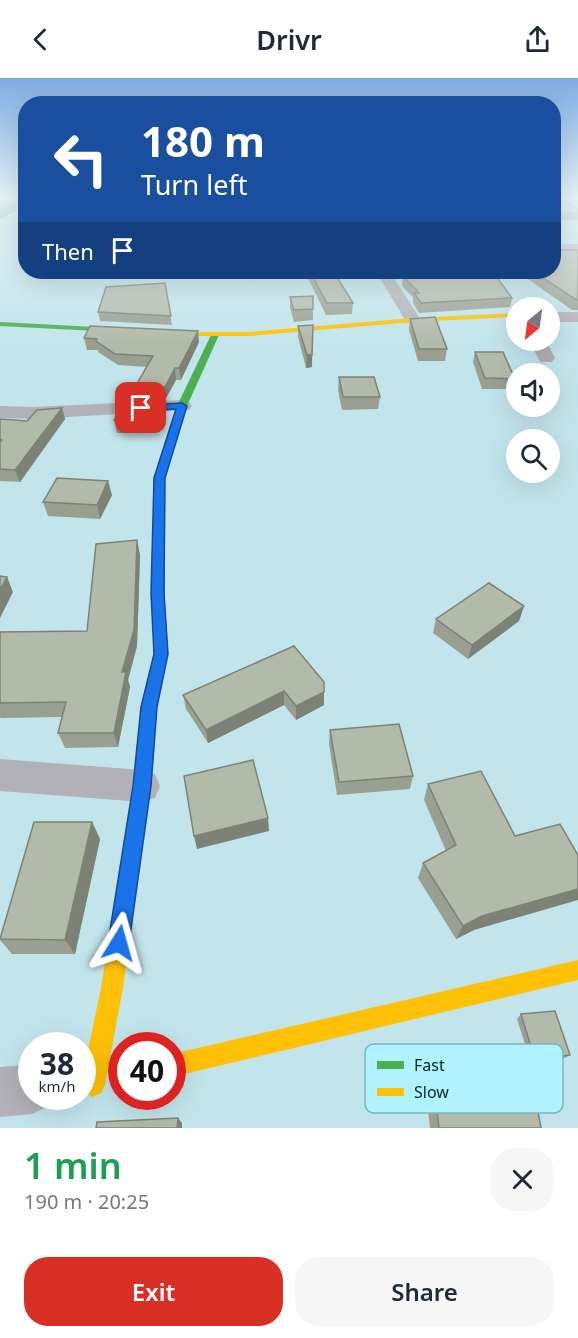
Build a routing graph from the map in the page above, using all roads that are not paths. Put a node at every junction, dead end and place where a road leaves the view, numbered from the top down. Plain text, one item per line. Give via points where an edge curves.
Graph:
1 (561, 248) edge
2 (578, 248) edge
3 (387, 279) edge
4 (506, 315) edge
5 (560, 317) edge
6 (578, 318) edge
7 (413, 320) junction
8 (0, 324) edge
9 (150, 332) edge
10 (183, 333) edge
11 (215, 335) junction
12 (542, 351) edge
13 (546, 358) dead end
14 (182, 406) junction
15 (0, 412) edge
16 (0, 774) edge
17 (142, 786) junction
18 (578, 970) edge
19 (186, 1063) edge
20 (99, 1083) edge
21 (18, 1090) edge
22 (0, 1092) edge

1 - 2 street
3 - 7 street
4 - 7 street
5 - 6 street
7 - 11 street
8 - 9 street
10 - 11 street
11 - 14 street
12 - 13 street
14 - 15 street
14 - 17 street via 159,478 161,654 149,707
16 - 17 street
17 - 20 street
18 - 19 street
21 - 22 street

